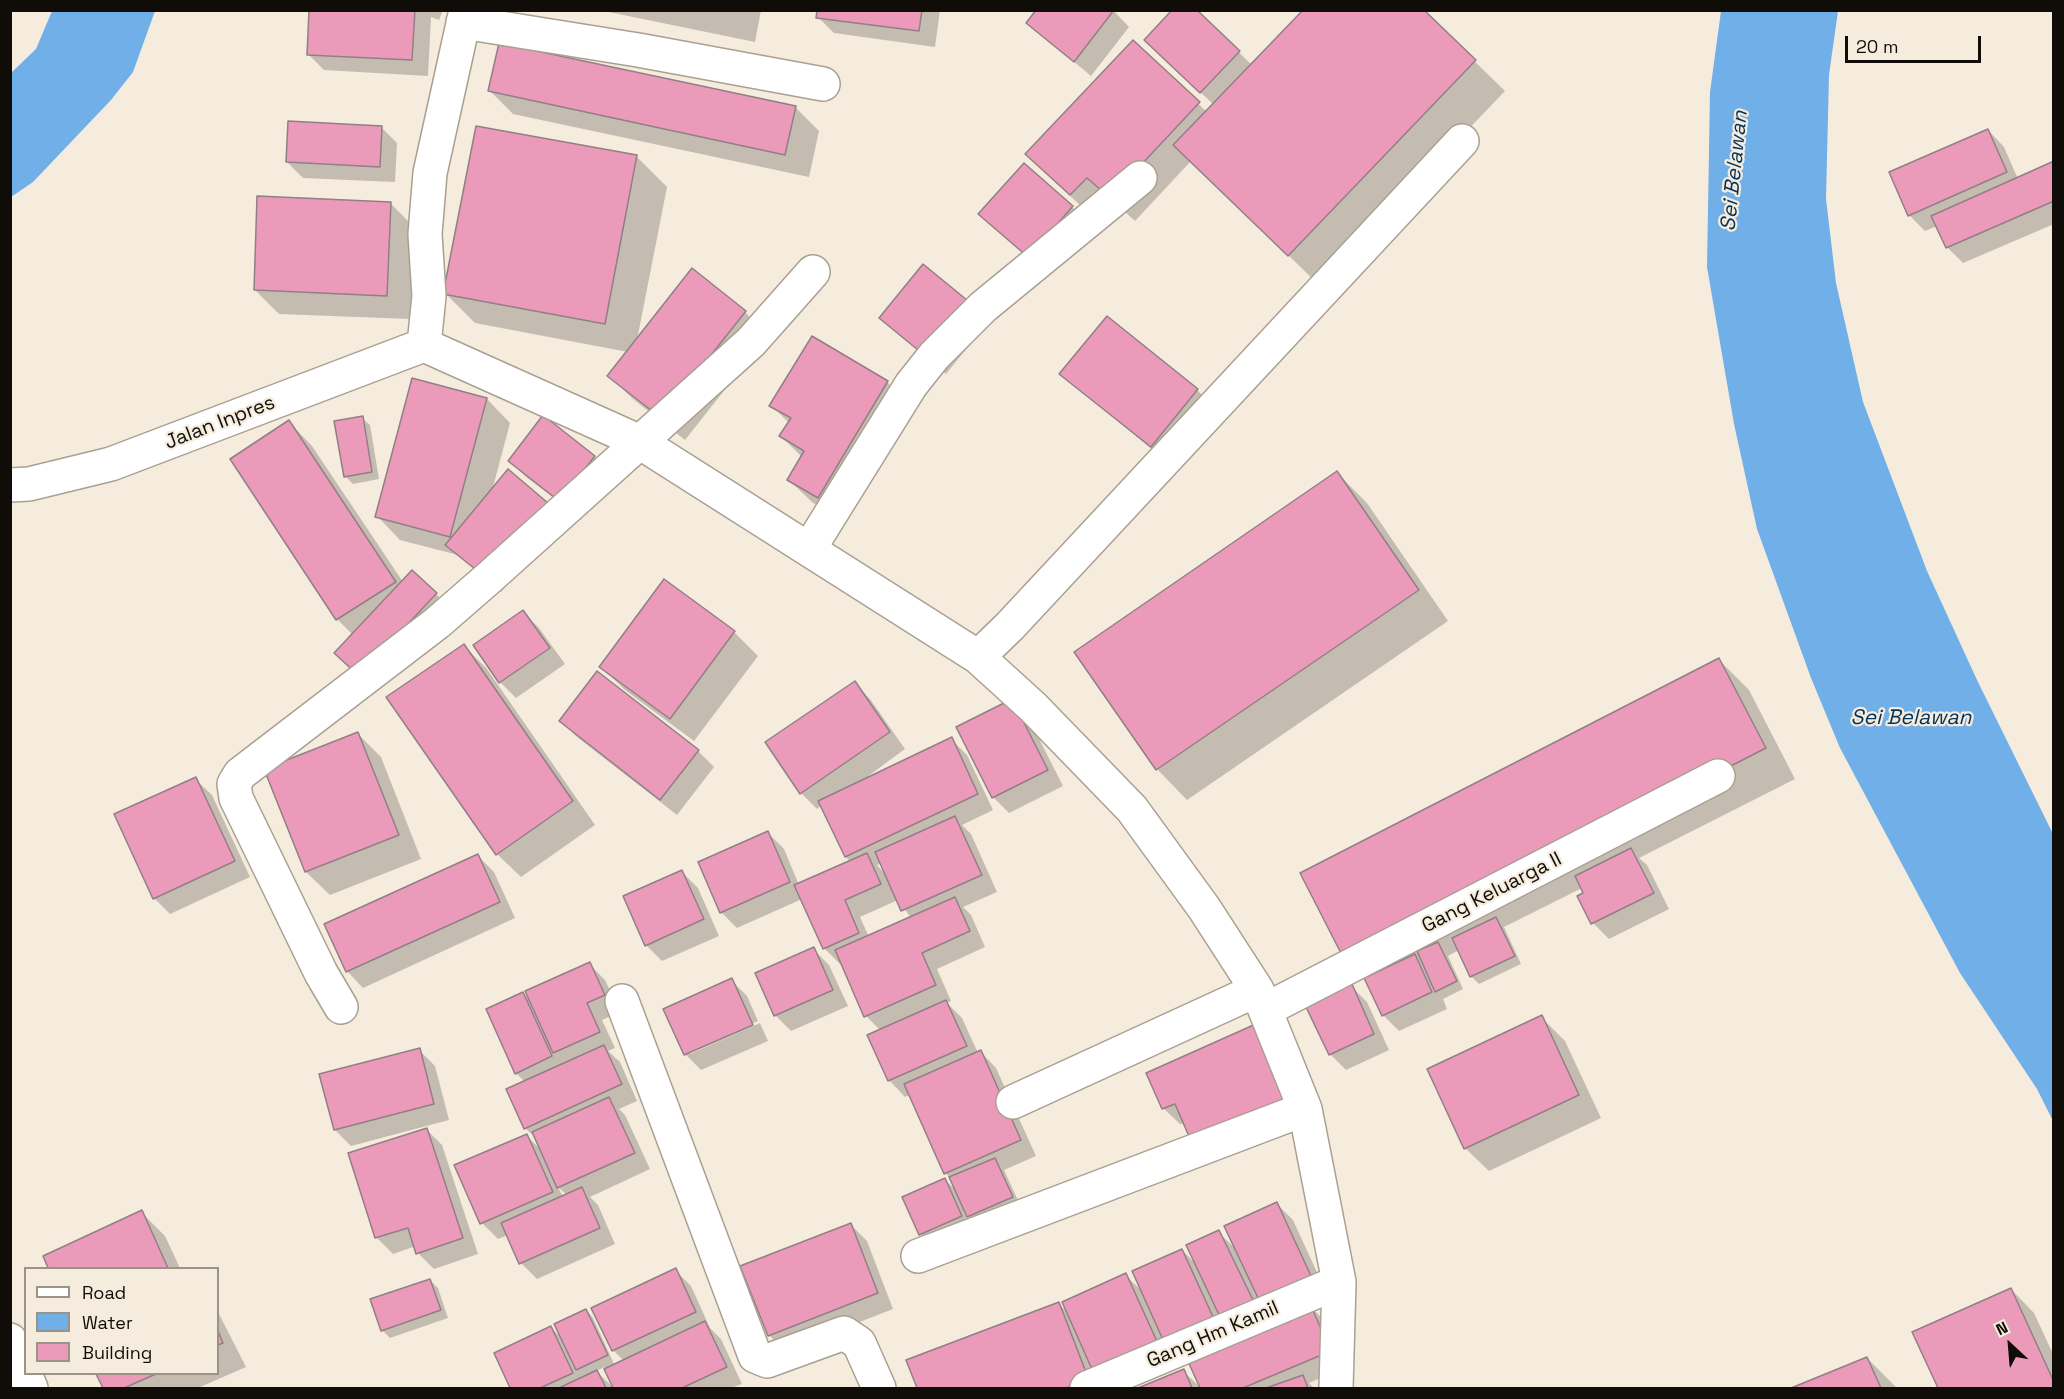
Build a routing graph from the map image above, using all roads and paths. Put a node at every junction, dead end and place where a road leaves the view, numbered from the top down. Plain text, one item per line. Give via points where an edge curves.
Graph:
1 (464, 16) edge
2 (823, 84) dead end
3 (1462, 141) dead end
4 (1140, 178) dead end
5 (813, 272) dead end
6 (424, 345) junction
7 (638, 441) junction
8 (10, 485) edge
9 (809, 549) junction
10 (978, 657) junction
11 (1719, 776) dead end
12 (1261, 1000) junction
13 (622, 1001) dead end
14 (341, 1007) dead end
15 (1013, 1102) dead end
16 (1305, 1109) junction
17 (918, 1256) dead end
18 (1339, 1282) junction
19 (10, 1340) edge
20 (24, 1373) edge
21 (25, 1375) edge
22 (31, 1389) edge
23 (879, 1389) edge
24 (1087, 1389) edge
25 (1336, 1389) edge

1 - 2 street
1 - 6 street via 430,173 425,234 429,296
3 - 10 street
4 - 9 street via 983,307 934,356 911,385
5 - 7 street via 751,342
6 - 7 street
6 - 8 street, Jalan Inpres via 111,464
7 - 9 street
7 - 14 street via 446,615 255,761 234,784 236,798
9 - 10 street
10 - 12 street via 1034,707 1132,809 1203,908
11 - 12 street, Gang Keluarga II
12 - 15 street, Gang Keluarga II
12 - 16 street
13 - 23 street via 755,1356 767,1361 844,1333 859,1342
16 - 17 street
16 - 18 street
18 - 24 street, Gang Hm Kamil
18 - 25 street
19 - 20 street
21 - 22 street

